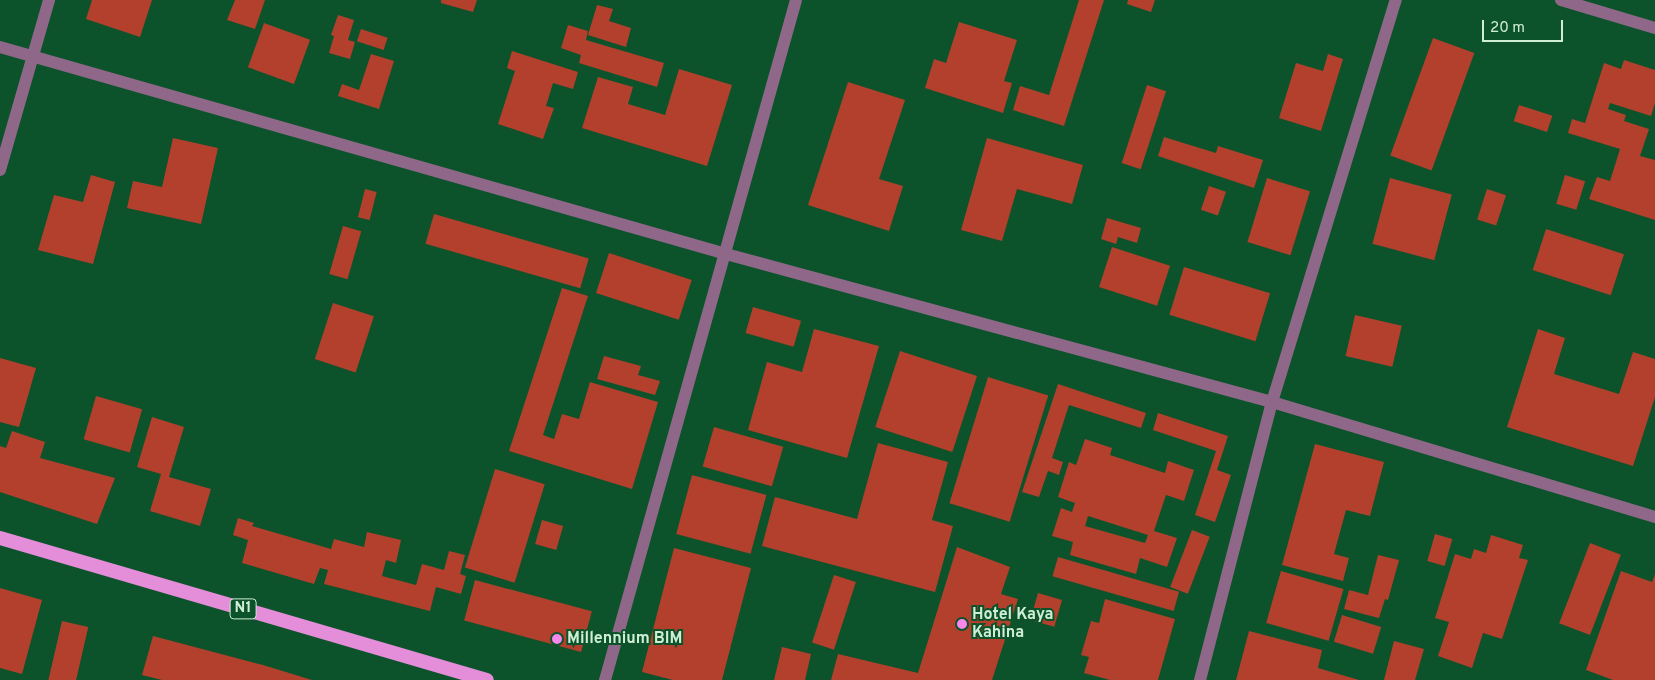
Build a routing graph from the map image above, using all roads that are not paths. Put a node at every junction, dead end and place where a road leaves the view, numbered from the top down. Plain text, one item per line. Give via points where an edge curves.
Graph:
1 (49, 0) edge
2 (796, 0) edge
3 (1396, 0) edge
4 (1561, 0) edge
5 (1655, 28) edge
6 (0, 47) edge
7 (32, 56) junction
8 (0, 170) edge
9 (726, 254) junction
10 (1272, 402) junction
11 (1655, 517) edge
12 (0, 538) edge
13 (487, 680) edge
14 (605, 680) edge
15 (1200, 680) edge

1 - 7 street
2 - 9 street
3 - 10 street
4 - 5 street
6 - 7 street
7 - 8 street
7 - 9 street
9 - 10 street
9 - 14 street
10 - 11 street
10 - 15 street
12 - 13 highway, N1

